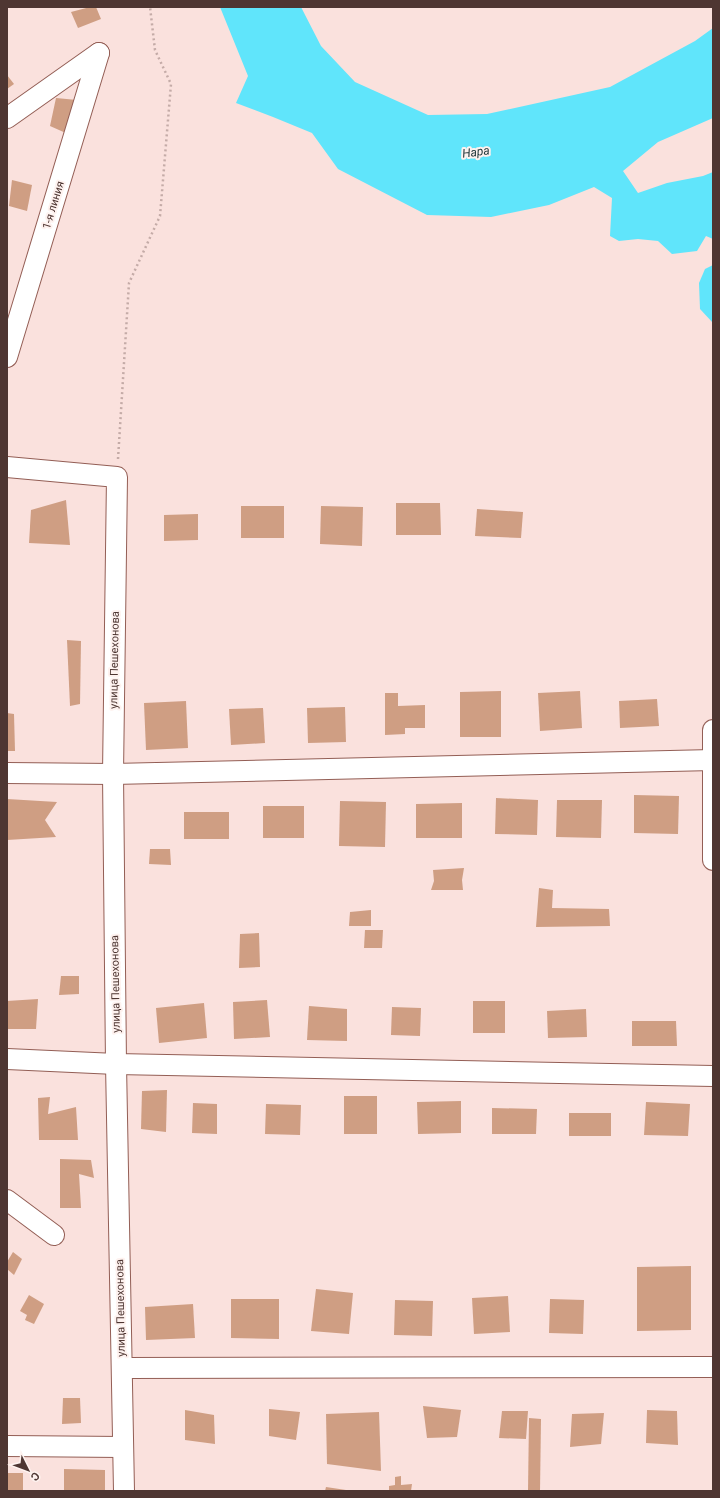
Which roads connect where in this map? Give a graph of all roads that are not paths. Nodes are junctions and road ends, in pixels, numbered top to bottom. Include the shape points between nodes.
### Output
1 (7, 118) edge
2 (7, 357) edge
3 (7, 467) edge
4 (713, 730) edge
5 (712, 760) edge
6 (7, 773) edge
7 (113, 774) junction
8 (713, 860) edge
9 (7, 1059) edge
10 (116, 1064) junction
11 (713, 1076) edge
12 (7, 1200) edge
13 (54, 1235) dead end
14 (713, 1367) edge
15 (122, 1368) junction
16 (7, 1446) edge
17 (122, 1447) junction
18 (124, 1491) edge

1 - 2 street, 1-я линия via 99,53
3 - 7 street, улица Пешехонова via 117,477
4 - 5 street
5 - 7 street
5 - 8 street
6 - 7 street
7 - 10 street, улица Пешехонова
9 - 10 street
10 - 11 street
10 - 15 street, улица Пешехонова
12 - 13 street
14 - 15 street
15 - 17 street, улица Пешехонова
16 - 17 street
17 - 18 street, улица Пешехонова

